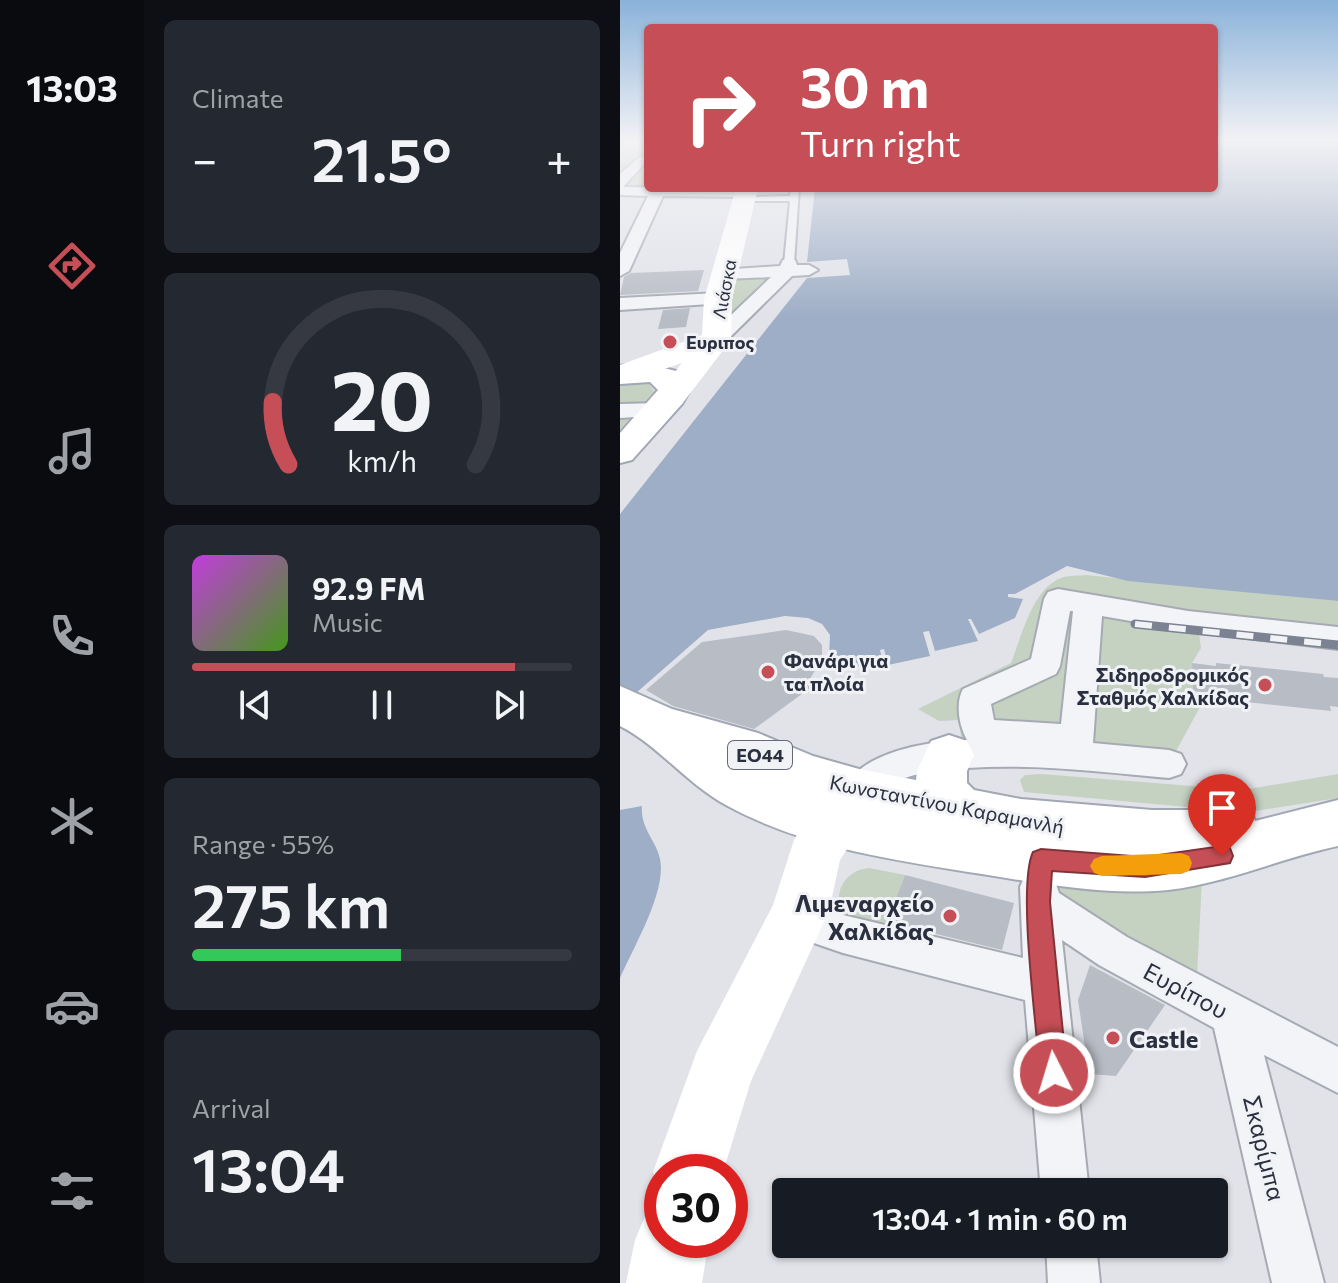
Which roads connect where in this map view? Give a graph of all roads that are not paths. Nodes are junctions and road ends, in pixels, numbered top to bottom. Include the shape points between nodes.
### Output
1 (653, 199) edge
2 (747, 199) edge
3 (794, 199) edge
4 (620, 219) edge
5 (643, 219) junction
6 (788, 268) junction
7 (809, 270) dead end
8 (620, 271) edge
9 (722, 286) junction
10 (620, 304) edge
11 (716, 340) junction
12 (620, 375) edge
13 (665, 404) junction
14 (620, 411) edge
15 (620, 453) edge
16 (1088, 606) junction
17 (1338, 638) edge
18 (643, 716) edge
19 (1076, 748) junction
20 (949, 755) junction
21 (1169, 764) dead end
22 (959, 810) junction
23 (849, 815) junction
24 (1318, 828) edge
25 (1040, 881) junction
26 (798, 915) junction
27 (1045, 984) junction
28 (1232, 1014) junction
29 (1338, 1071) edge
30 (694, 1154) edge
31 (1064, 1178) edge
32 (669, 1258) edge
33 (1072, 1258) edge
34 (664, 1283) edge
35 (1074, 1283) edge
36 (1298, 1283) edge

1 - 5 street
2 - 9 main road, Λιάσκα
3 - 6 lane
4 - 5 street
5 - 8 street
6 - 7 street
6 - 9 street
6 - 11 street
9 - 10 street
9 - 11 main road, Λιάσκα
11 - 12 main road
11 - 13 main road, Λιάσκα
12 - 13 main road via 661,376 673,386
13 - 14 street
13 - 15 main road, Λιάσκα
16 - 17 street
16 - 19 street
16 - 19 street via 1058,599 1045,666 974,698 979,732
18 - 23 main road, Κωνσταντίνου Καραμανλή / ΕΟ44 via 724,778 805,816
19 - 20 street
19 - 21 street
20 - 22 main road via 941,790
20 - 23 street via 886,768 866,781
22 - 23 main road, Κωνσταντίνου Καραμανλή / ΕΟ44
22 - 24 main road, Κωνσταντίνου Καραμανλή / ΕΟ44 via 1118,832
23 - 25 main road, Κωνσταντίνου Καραμανλή / ΕΟ44
23 - 26 main road via 841,863
24 - 25 main road, Κωνσταντίνου Καραμανλή / ΕΟ44 via 1170,865 1115,867
25 - 27 street
25 - 28 street, Ευρίπου via 1113,951
26 - 27 street via 843,934
26 - 30 main road via 720,1074
27 - 31 street
28 - 29 street, Ευρίπου
28 - 36 street, Σκαρίμπα
32 - 34 main road
33 - 35 street

